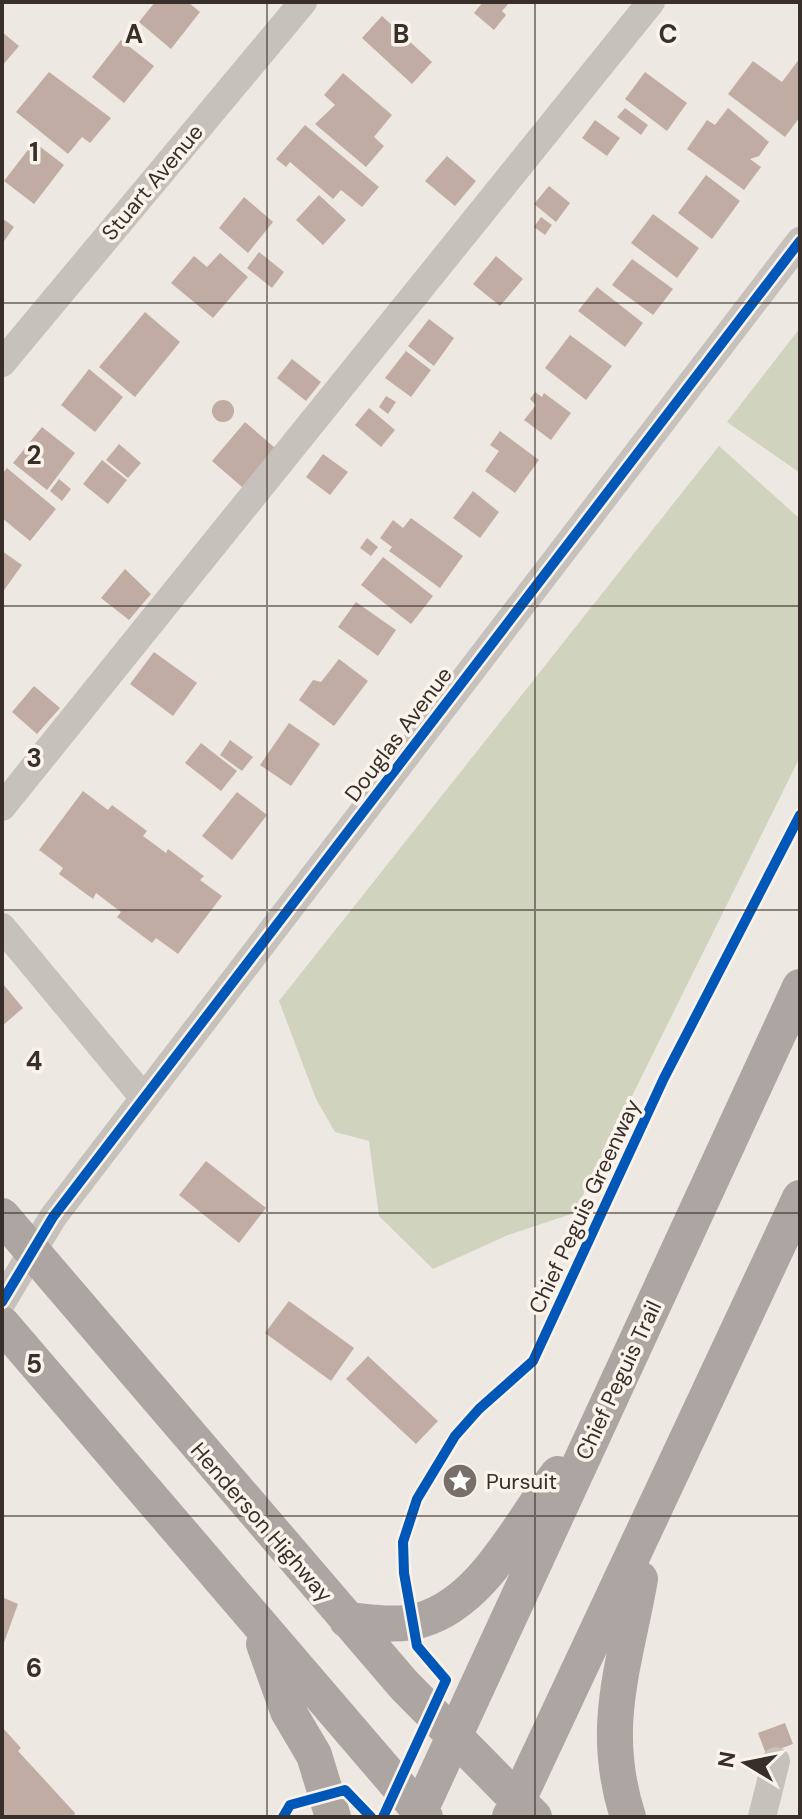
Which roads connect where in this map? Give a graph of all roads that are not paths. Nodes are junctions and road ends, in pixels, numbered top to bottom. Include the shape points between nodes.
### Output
1 (303, 2) edge
2 (651, 2) edge
3 (800, 241) edge
4 (2, 363) edge
5 (2, 807) edge
6 (2, 927) edge
7 (800, 987) edge
8 (144, 1098) junction
9 (800, 1198) edge
10 (2, 1216) edge
11 (31, 1254) junction
12 (2, 1302) edge
13 (2, 1324) edge
14 (596, 1425) junction
15 (651, 1519) junction
16 (256, 1620) junction
17 (347, 1620) junction
18 (454, 1736) junction
19 (776, 1761) dead end
20 (521, 1812) edge
21 (420, 1815) edge
22 (333, 1817) edge
23 (628, 1817) edge
24 (762, 1817) edge

1 - 4 street, Stuart Avenue
2 - 5 street
3 - 8 street, Douglas Avenue
6 - 8 street
7 - 14 main road, Chief Peguis Trail
8 - 11 street, Douglas Avenue
9 - 15 main road
10 - 11 main road, Henderson Highway
11 - 12 street, Douglas Avenue
11 - 17 main road, Henderson Highway
13 - 16 main road
14 - 17 main road via 482,1575 447,1609 413,1622
14 - 18 main road, Chief Peguis Trail
15 - 20 main road
15 - 23 main road via 616,1702 617,1772
16 - 21 main road
16 - 22 main road via 288,1711 318,1765
17 - 18 main road, Henderson Highway
18 - 20 main road, Henderson Highway
18 - 21 main road, Chief Peguis Trail
19 - 24 street

